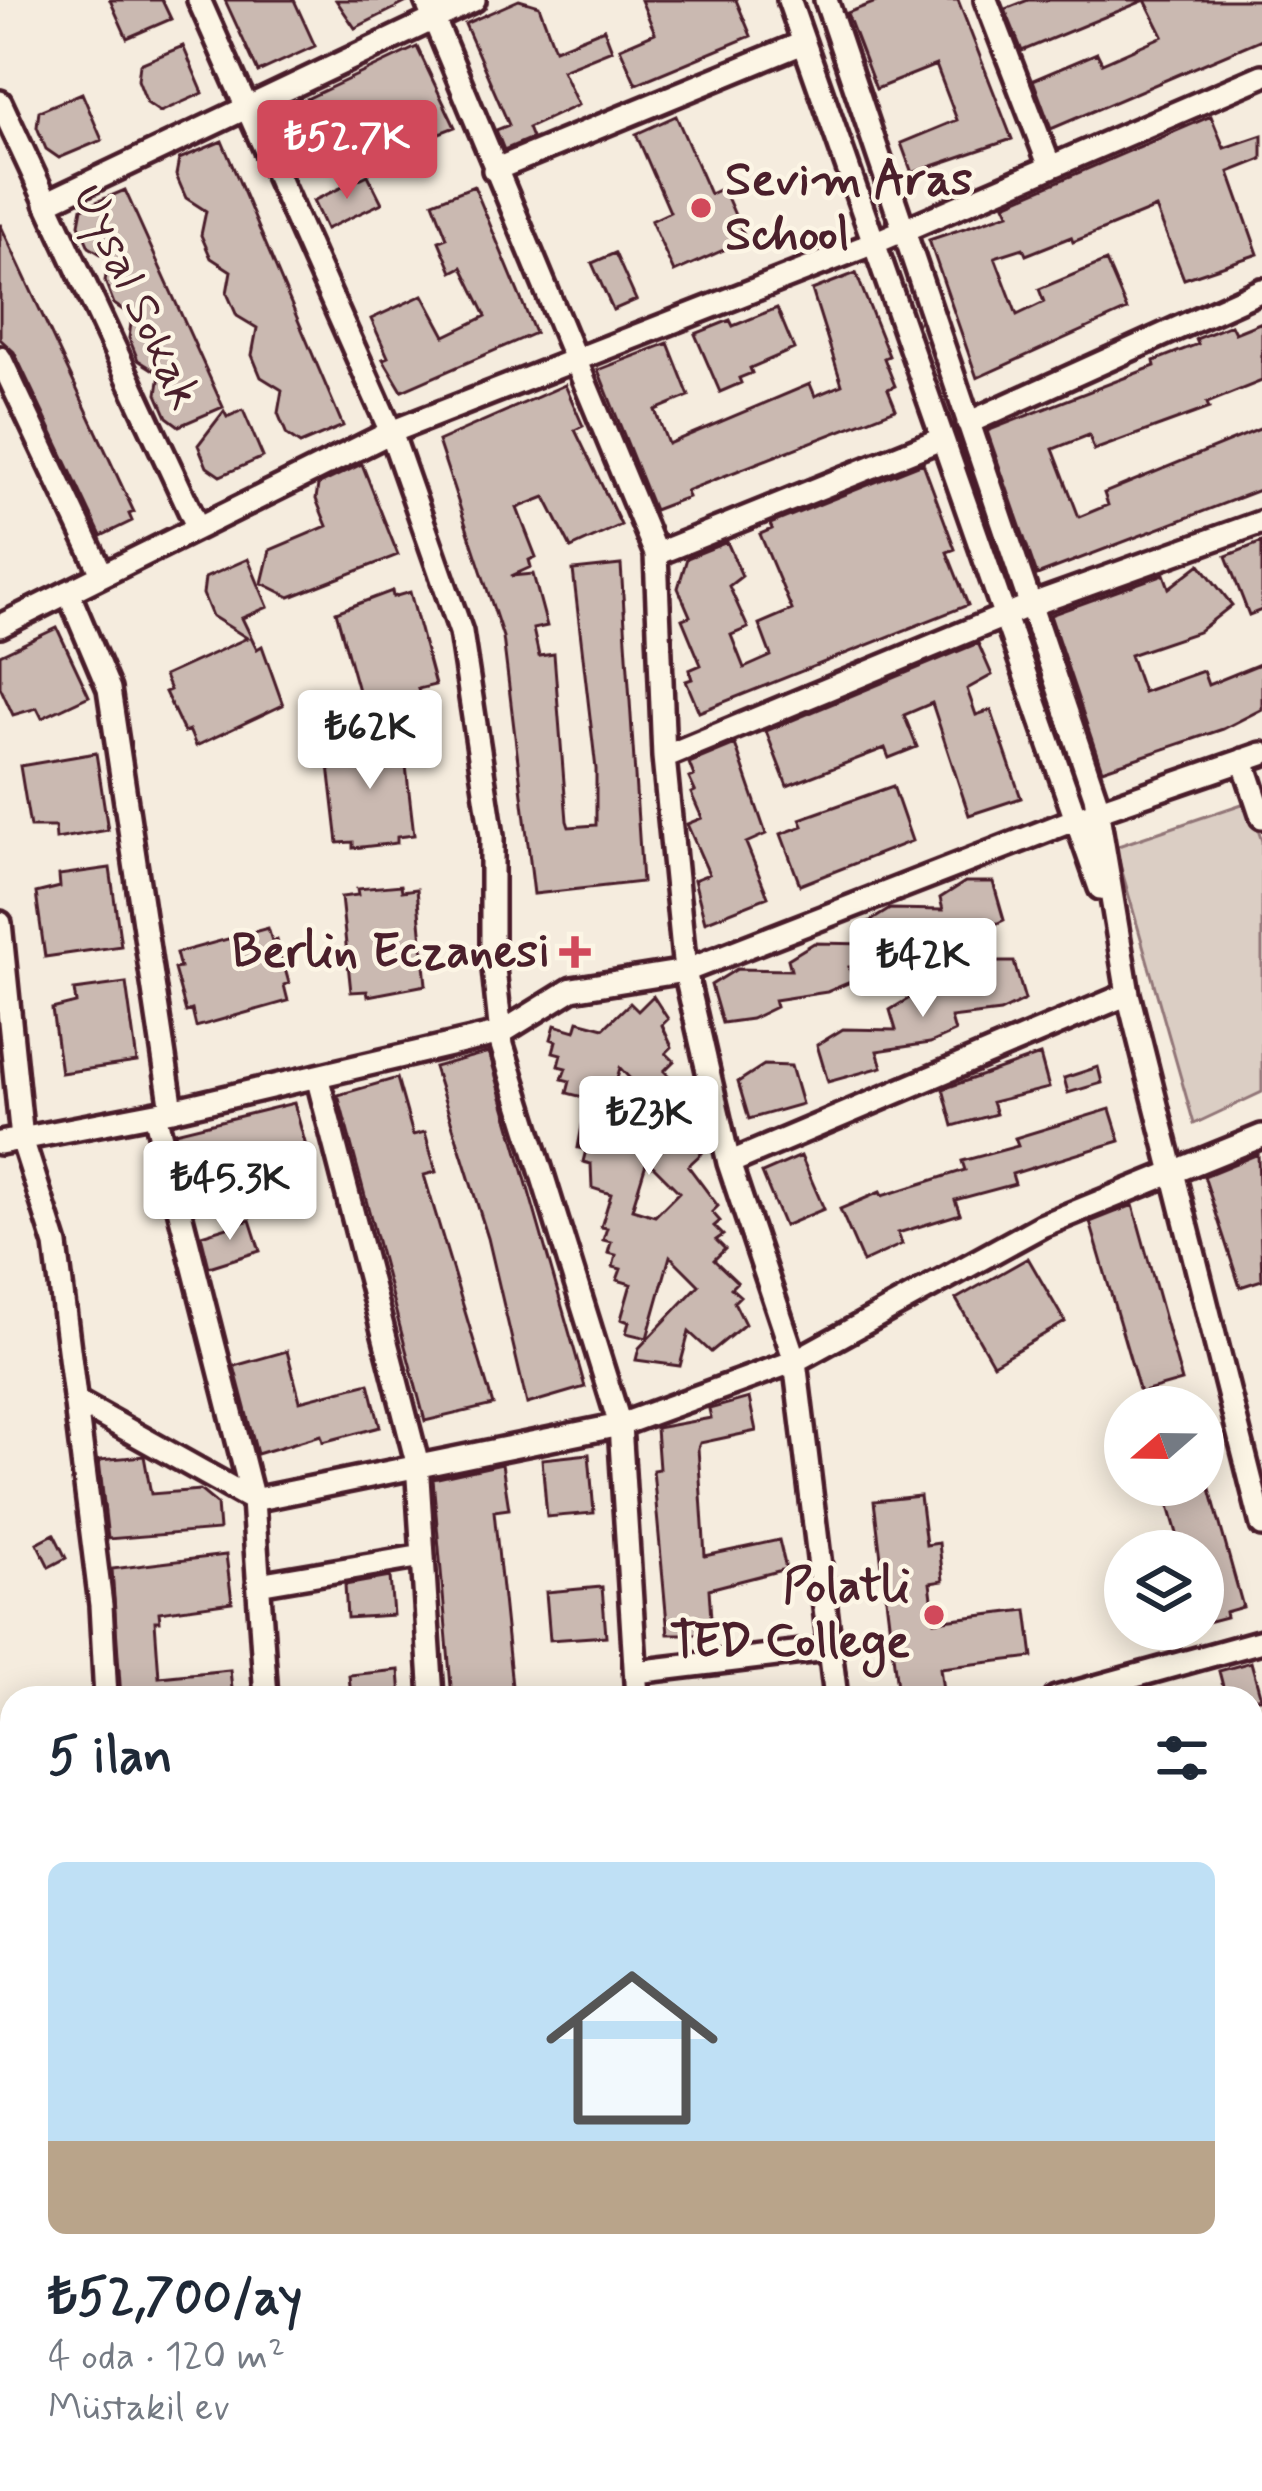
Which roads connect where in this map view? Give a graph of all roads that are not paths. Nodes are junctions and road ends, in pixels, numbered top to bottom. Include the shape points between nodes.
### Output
1 (199, 0) edge
2 (474, 0) edge
3 (789, 0) edge
4 (826, 0) edge
5 (992, 2) edge
6 (429, 9) edge
7 (803, 43) junction
8 (1262, 76) edge
9 (0, 102) edge
10 (245, 105) junction
11 (1049, 164) junction
12 (494, 170) junction
13 (46, 202) junction
14 (902, 231) junction
15 (874, 243) junction
16 (1262, 290) edge
17 (573, 357) junction
18 (0, 358) edge
19 (968, 423) junction
20 (391, 432) junction
21 (941, 439) junction
22 (1262, 522) edge
23 (197, 526) junction
24 (656, 554) junction
25 (102, 574) junction
26 (68, 592) junction
27 (1033, 604) junction
28 (1006, 619) junction
29 (0, 626) edge
30 (664, 757) junction
31 (1252, 757) edge
32 (1097, 811) junction
33 (1262, 817) edge
34 (1072, 820) junction
35 (1111, 915) junction
36 (0, 922) edge
37 (685, 971) junction
38 (1128, 994) junction
39 (500, 1033) junction
40 (317, 1076) junction
41 (163, 1112) junction
42 (1262, 1136) edge
43 (11, 1141) edge
44 (729, 1163) junction
45 (1174, 1168) junction
46 (795, 1361) junction
47 (76, 1401) junction
48 (620, 1424) junction
49 (417, 1462) junction
50 (253, 1499) junction
51 (1262, 1525) edge
52 (423, 1556) junction
53 (259, 1584) junction
54 (1262, 1641) edge
55 (827, 1649) junction
56 (636, 1672) junction
57 (105, 1686) edge
58 (265, 1686) edge
59 (431, 1686) edge
60 (637, 1686) edge
61 (834, 1686) edge
62 (1099, 1686) edge

1 - 10 street
2 - 6 street
3 - 7 street
4 - 14 street
5 - 11 street
6 - 10 street
6 - 12 street
7 - 12 street
7 - 15 street
8 - 11 street
9 - 13 street, Uysal Sokak
10 - 13 street
10 - 20 street
11 - 14 street
12 - 17 street
13 - 23 street, Uysal Sokak
14 - 15 street
14 - 19 street
15 - 17 street
15 - 21 street
16 - 19 street
17 - 20 street
17 - 24 street
18 - 25 street
19 - 27 street
20 - 23 street
20 - 39 street via 461,632 492,836
21 - 24 street
21 - 28 street
22 - 27 street
23 - 25 street
24 - 30 street
25 - 26 street
26 - 29 street
26 - 41 street via 109,688
27 - 28 street
27 - 32 street
28 - 30 street
28 - 34 street
30 - 37 street
31 - 32 street
31 - 33 street
32 - 34 street
32 - 35 street
34 - 35 street
34 - 37 street
35 - 38 street
36 - 43 street
37 - 39 street via 572,988
37 - 44 street
38 - 44 street
38 - 45 street
39 - 40 street
39 - 48 street
40 - 41 street
40 - 49 street
41 - 43 street
41 - 50 street
42 - 45 street
43 - 47 street via 56,1245
44 - 46 street
45 - 46 street via 1041,1226
45 - 51 street
46 - 48 street
46 - 55 street
47 - 50 street
47 - 57 street
48 - 49 street
48 - 56 street
49 - 50 street
49 - 52 street
50 - 53 street
52 - 53 street
52 - 59 street
53 - 58 street
54 - 62 street
55 - 56 street
55 - 61 street
56 - 60 street

